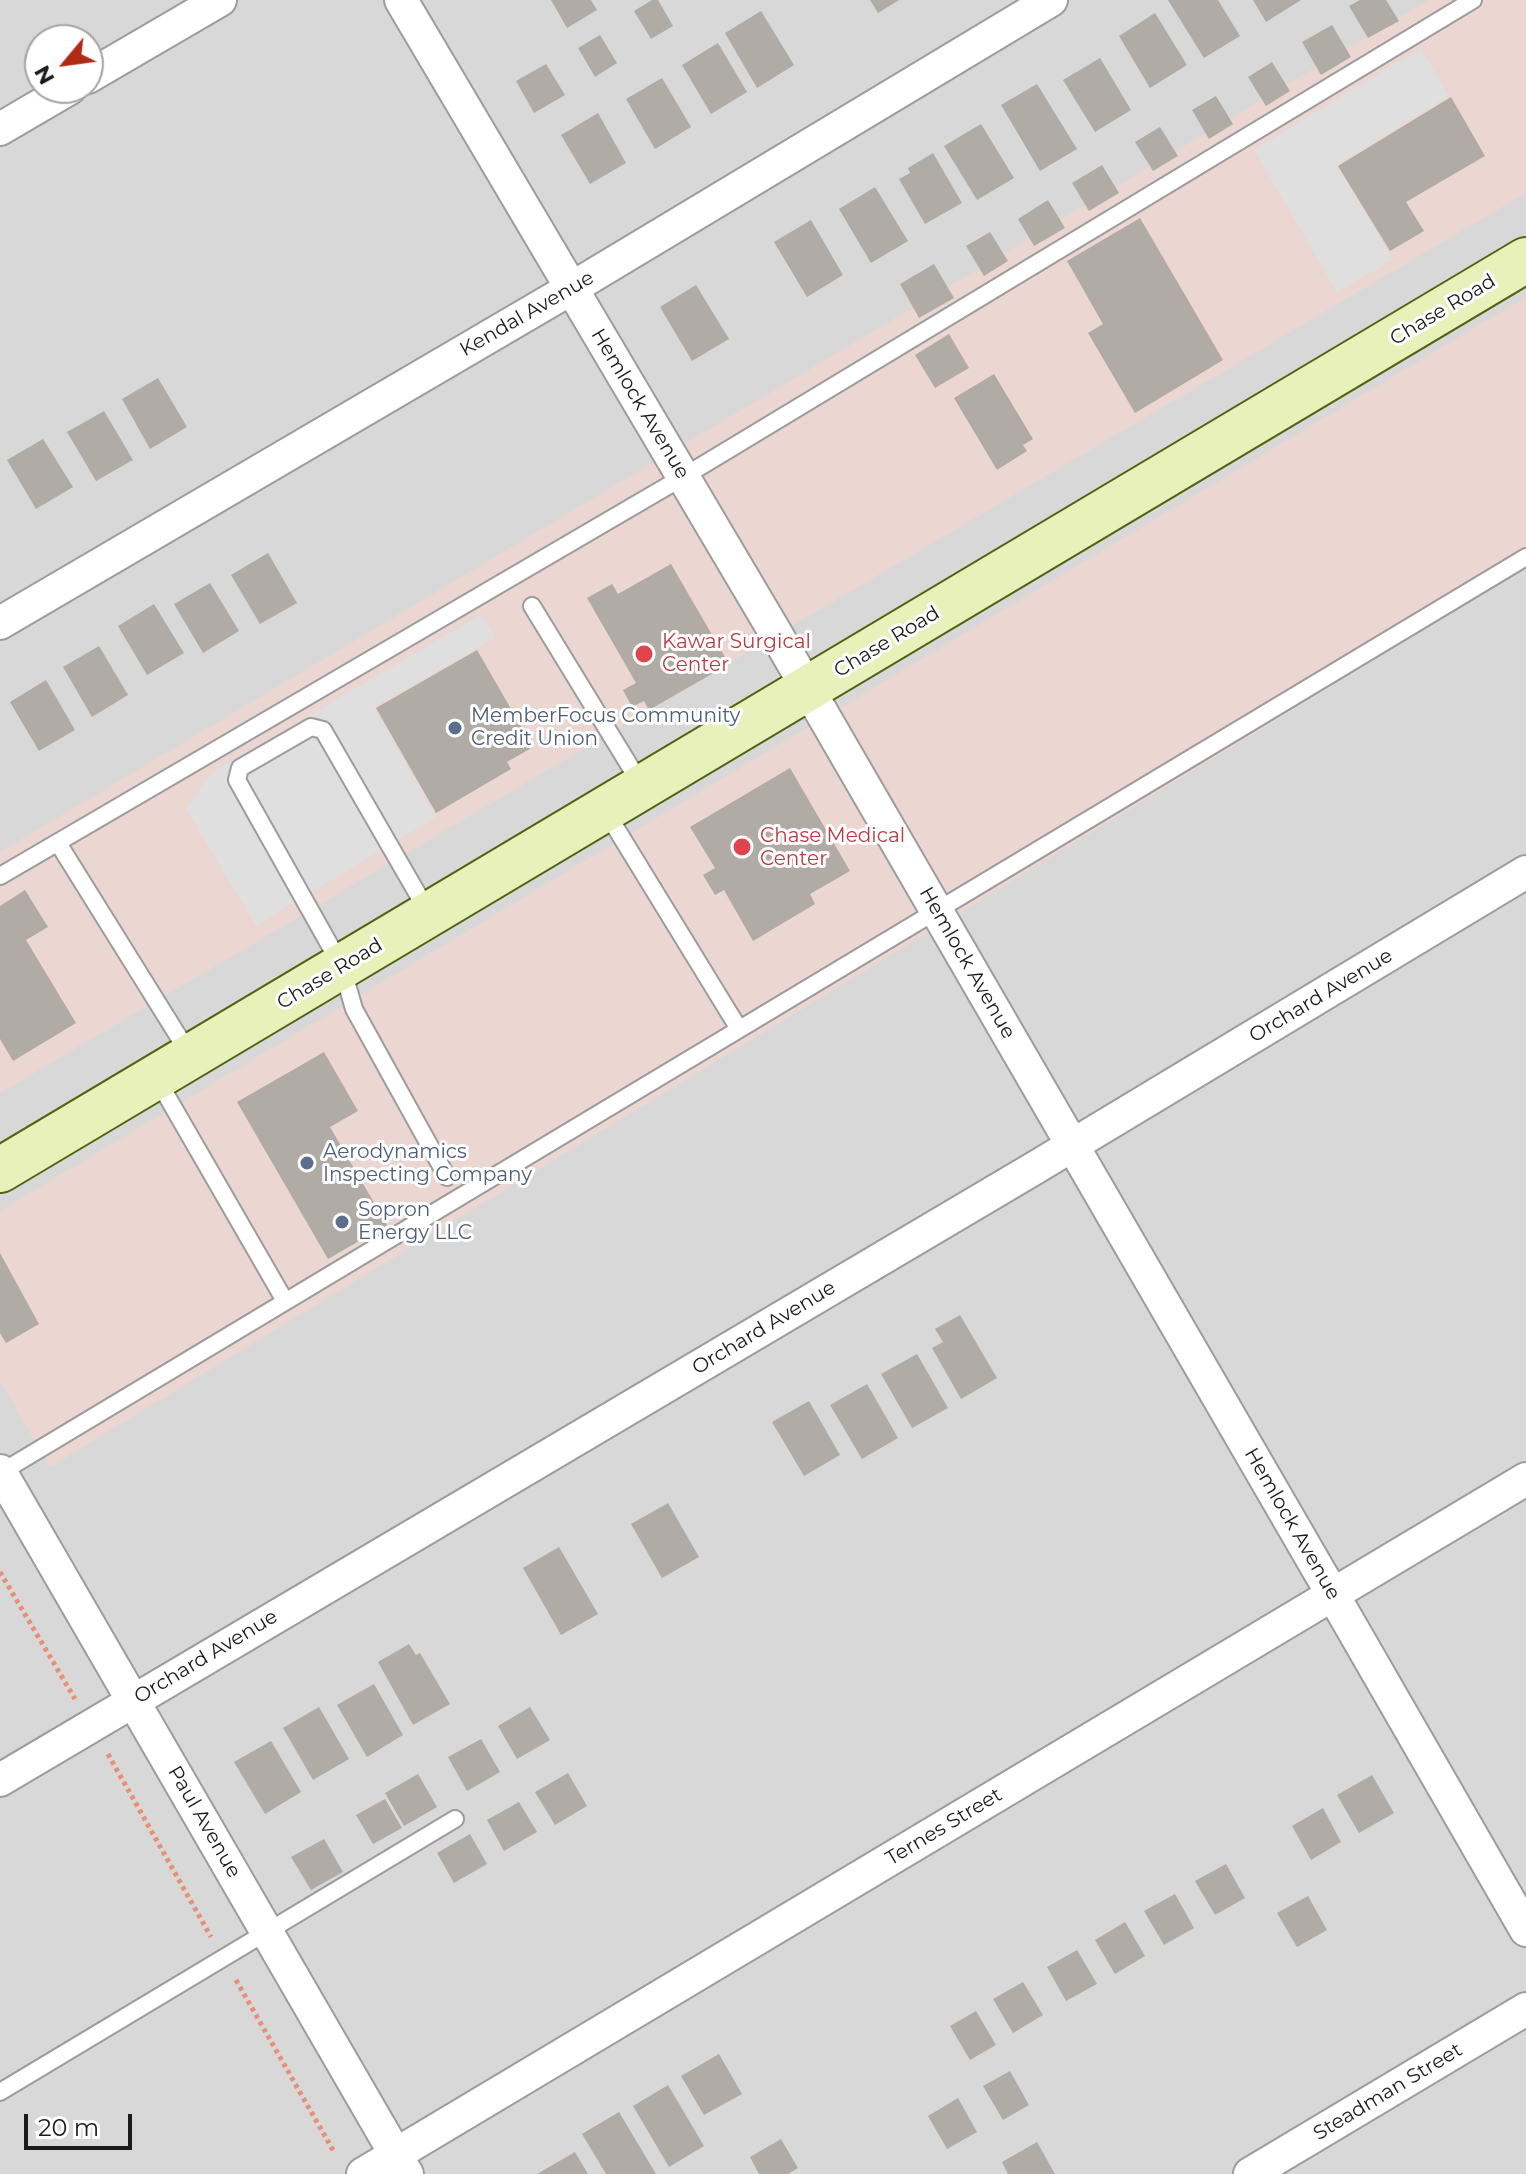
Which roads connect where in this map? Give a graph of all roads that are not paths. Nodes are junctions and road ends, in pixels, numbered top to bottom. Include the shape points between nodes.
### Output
1 (220, 0) edge
2 (401, 0) edge
3 (1051, 0) edge
4 (1473, 0) edge
5 (104, 68) edge
6 (43, 104) edge
7 (0, 129) edge
8 (1526, 260) edge
9 (572, 288) junction
10 (683, 477) junction
11 (1526, 557) edge
12 (532, 606) dead end
13 (0, 623) edge
14 (808, 689) junction
15 (642, 788) junction
16 (605, 810) junction
17 (58, 843) junction
18 (1526, 872) edge
19 (0, 876) edge
20 (937, 911) junction
21 (429, 915) junction
22 (342, 967) junction
23 (739, 1029) junction
24 (174, 1067) junction
25 (1073, 1145) junction
26 (0, 1170) edge
27 (447, 1177) dead end
28 (285, 1301) junction
29 (0, 1472) edge
30 (1526, 1479) edge
31 (1333, 1595) junction
32 (134, 1700) junction
33 (0, 1780) edge
34 (455, 1819) dead end
35 (1526, 1930) edge
36 (267, 1933) junction
37 (1526, 2009) edge
38 (0, 2092) edge
39 (401, 2164) edge
40 (363, 2174) edge
41 (1250, 2174) edge

1 - 5 street
2 - 9 street, Hemlock Avenue
3 - 9 street, Kendal Avenue
4 - 10 lane
6 - 7 street
8 - 14 street, Chase Road
9 - 10 street, Hemlock Avenue
9 - 13 street, Kendal Avenue
10 - 14 street, Hemlock Avenue
10 - 17 lane
11 - 20 lane
12 - 15 lane
14 - 15 street, Chase Road
14 - 20 street, Hemlock Avenue
15 - 16 street, Chase Road
16 - 21 street, Chase Road
16 - 23 lane
17 - 19 lane
17 - 24 lane
18 - 25 street, Orchard Avenue
20 - 23 lane
20 - 25 street, Hemlock Avenue
21 - 22 street, Chase Road
21 - 22 lane via 323,730 311,727 240,768 237,780
22 - 24 street, Chase Road
22 - 27 lane via 354,1009
23 - 28 lane
24 - 26 street, Chase Road
24 - 28 lane
25 - 31 street, Hemlock Avenue
25 - 32 street, Orchard Avenue
28 - 29 lane
29 - 32 street, Paul Avenue
30 - 31 street, Ternes Street
31 - 35 street, Hemlock Avenue
31 - 39 street, Ternes Street
32 - 33 street, Orchard Avenue
32 - 36 street, Paul Avenue
34 - 36 lane
36 - 38 lane
36 - 39 street, Paul Avenue
37 - 41 street, Steadman Street
39 - 40 street, Ternes Street

